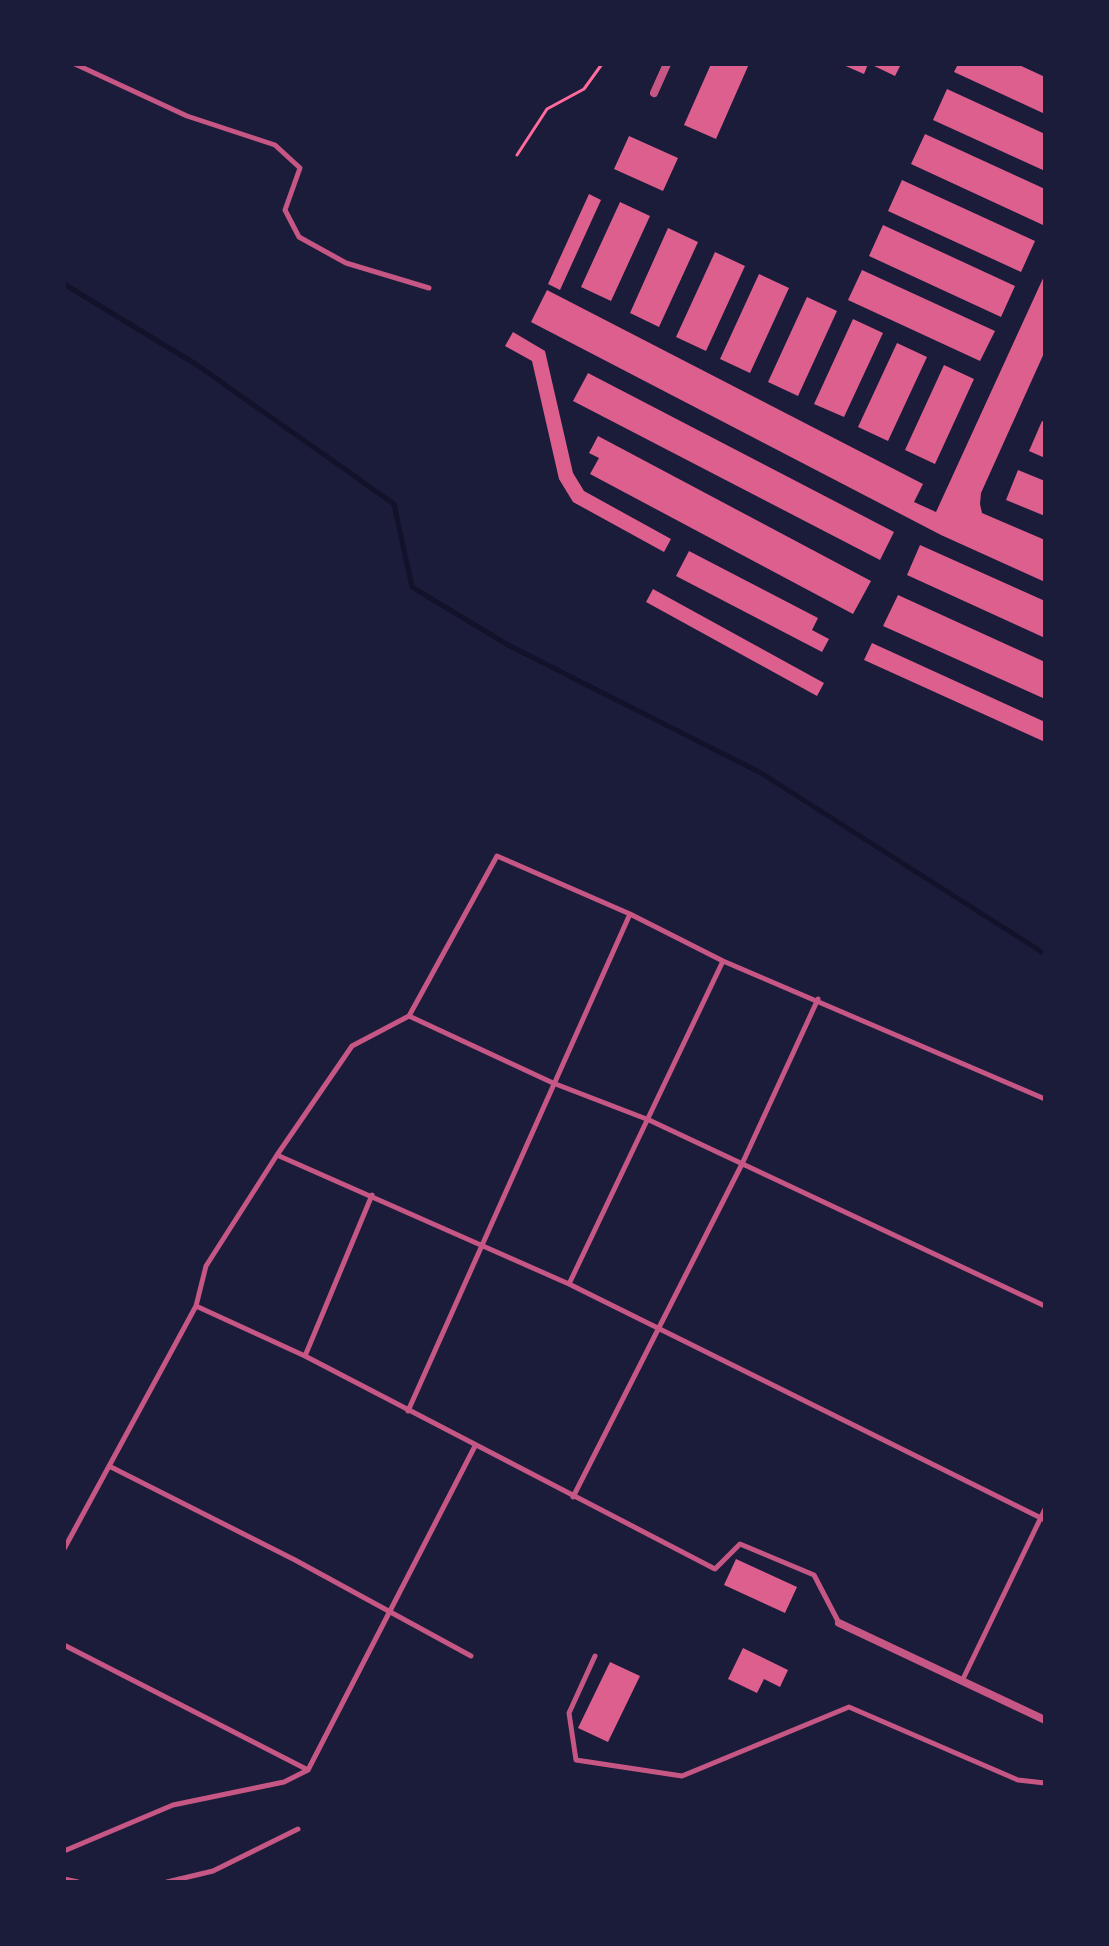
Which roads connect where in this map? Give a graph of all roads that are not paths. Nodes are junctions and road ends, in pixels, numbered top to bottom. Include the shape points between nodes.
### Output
1 (75, 64) edge
2 (667, 64) edge
3 (654, 93) dead end
4 (429, 288) dead end
5 (630, 914) junction
6 (723, 961) junction
7 (818, 999) junction
8 (409, 1016) junction
9 (553, 1083) junction
10 (1045, 1099) edge
11 (649, 1120) junction
12 (277, 1155) junction
13 (742, 1164) junction
14 (372, 1195) junction
15 (483, 1246) junction
16 (569, 1284) junction
17 (196, 1306) junction
18 (1045, 1306) edge
19 (660, 1330) junction
20 (305, 1356) junction
21 (408, 1411) junction
22 (475, 1446) junction
23 (109, 1466) junction
24 (573, 1497) junction
25 (1045, 1509) edge
26 (1043, 1519) edge
27 (64, 1549) edge
28 (390, 1610) junction
29 (839, 1623) joint
30 (64, 1645) edge
31 (471, 1656) dead end
32 (595, 1656) dead end
33 (962, 1681) junction
34 (1045, 1720) edge
35 (308, 1770) junction
36 (1045, 1783) edge
37 (298, 1829) dead end
38 (64, 1851) edge
39 (64, 1879) edge
40 (78, 1882) edge
41 (167, 1882) edge

1 - 4 lane via 187,116 275,145 300,168 285,210 299,237 346,263
2 - 3 street
5 - 6 lane
5 - 8 lane via 497,856
5 - 9 lane
6 - 7 lane
6 - 11 lane
7 - 10 lane
7 - 13 lane
8 - 9 lane
8 - 12 lane via 352,1046
9 - 11 lane
9 - 15 lane
11 - 13 lane
11 - 16 lane
12 - 14 lane
12 - 17 lane via 206,1266
13 - 18 lane
13 - 19 lane
14 - 15 lane
14 - 20 lane
15 - 16 lane
15 - 21 lane
16 - 19 lane
17 - 20 lane
17 - 23 lane
19 - 24 lane
19 - 26 lane
20 - 21 lane
21 - 22 lane
22 - 24 lane
22 - 28 lane
23 - 27 lane
23 - 28 lane
24 - 29 lane via 715,1569 740,1544 814,1575
25 - 26 lane
26 - 33 lane
28 - 31 lane
28 - 35 lane
29 - 33 street
30 - 35 lane
32 - 36 lane via 569,1713 576,1760 682,1776 849,1707 1018,1780
33 - 34 street
35 - 38 lane via 284,1782 173,1805
37 - 41 lane via 213,1871
39 - 40 lane

